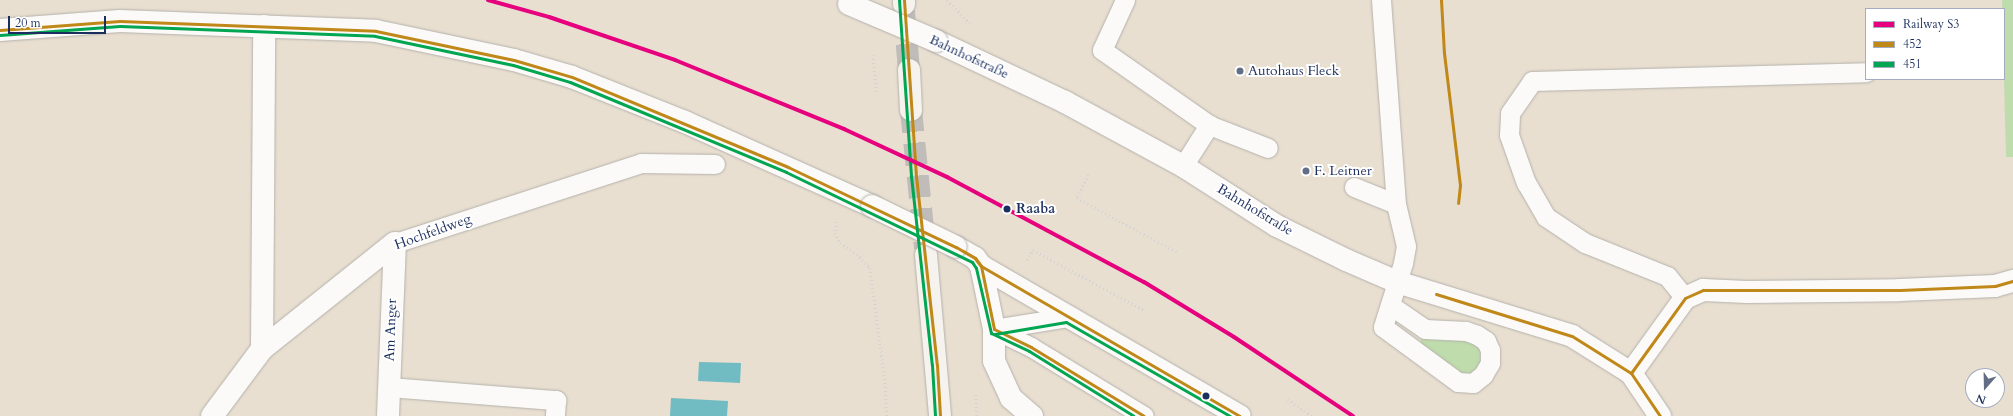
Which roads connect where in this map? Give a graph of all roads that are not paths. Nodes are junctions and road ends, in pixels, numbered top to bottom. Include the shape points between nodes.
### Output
1 (1125, 0) edge
2 (1381, 0) edge
3 (845, 2) edge
4 (264, 26) junction
5 (0, 30) edge
6 (909, 70) tunnel mouth
7 (1865, 72) edge
8 (911, 110) tunnel mouth
9 (1209, 125) junction
10 (1268, 148) dead end
11 (715, 164) dead end
12 (1183, 166) junction
13 (1354, 187) dead end
14 (1396, 204) junction
15 (395, 243) junction
16 (926, 256) tunnel mouth
17 (982, 266) junction
18 (2013, 281) edge
19 (1397, 282) junction
20 (1685, 298) junction
21 (1390, 305) junction
22 (1067, 316) junction
23 (994, 329) junction
24 (262, 349) junction
25 (1631, 372) junction
26 (389, 387) junction
27 (212, 416) edge
28 (388, 416) edge
29 (555, 416) edge
30 (940, 416) edge
31 (1032, 416) edge
32 (1144, 416) edge
33 (1240, 416) edge
34 (1660, 416) edge

1 - 9 lane via 1102,50
2 - 14 lane
3 - 12 street, Bahnhofstraße, bridge via 936,41 1065,102
4 - 5 street via 120,21
4 - 17 street, bridge via 376,31 514,60 572,77 678,120 872,206 956,247 975,258
4 - 24 street
6 - 8 main road
7 - 20 lane via 1532,81 1510,113 1509,135 1526,183 1546,217 1585,243 1667,276
9 - 10 lane
9 - 12 lane
11 - 15 lane, Hochfeldweg via 641,163
12 - 19 street, Bahnhofstraße via 1277,226
13 - 14 lane
14 - 19 lane via 1406,246
15 - 24 street, Hochfeldweg
15 - 26 street, Am Anger
16 - 30 main road
17 - 22 street
17 - 23 street
18 - 20 street via 1995,286 1900,290 1703,290
19 - 21 lane
19 - 25 street, Bahnhofstraße via 1572,336
20 - 25 street
21 - 21 lane via 1383,327 1458,382 1473,383 1483,375 1490,364 1490,350 1482,338 1466,331 1426,329
22 - 23 lane
22 - 33 street
23 - 31 street via 994,361 1011,398
23 - 32 lane via 1032,347
24 - 27 street, Hochfeldweg
25 - 34 street, Bahnhofstraße
26 - 28 street, Am Anger
26 - 29 lane via 556,400

